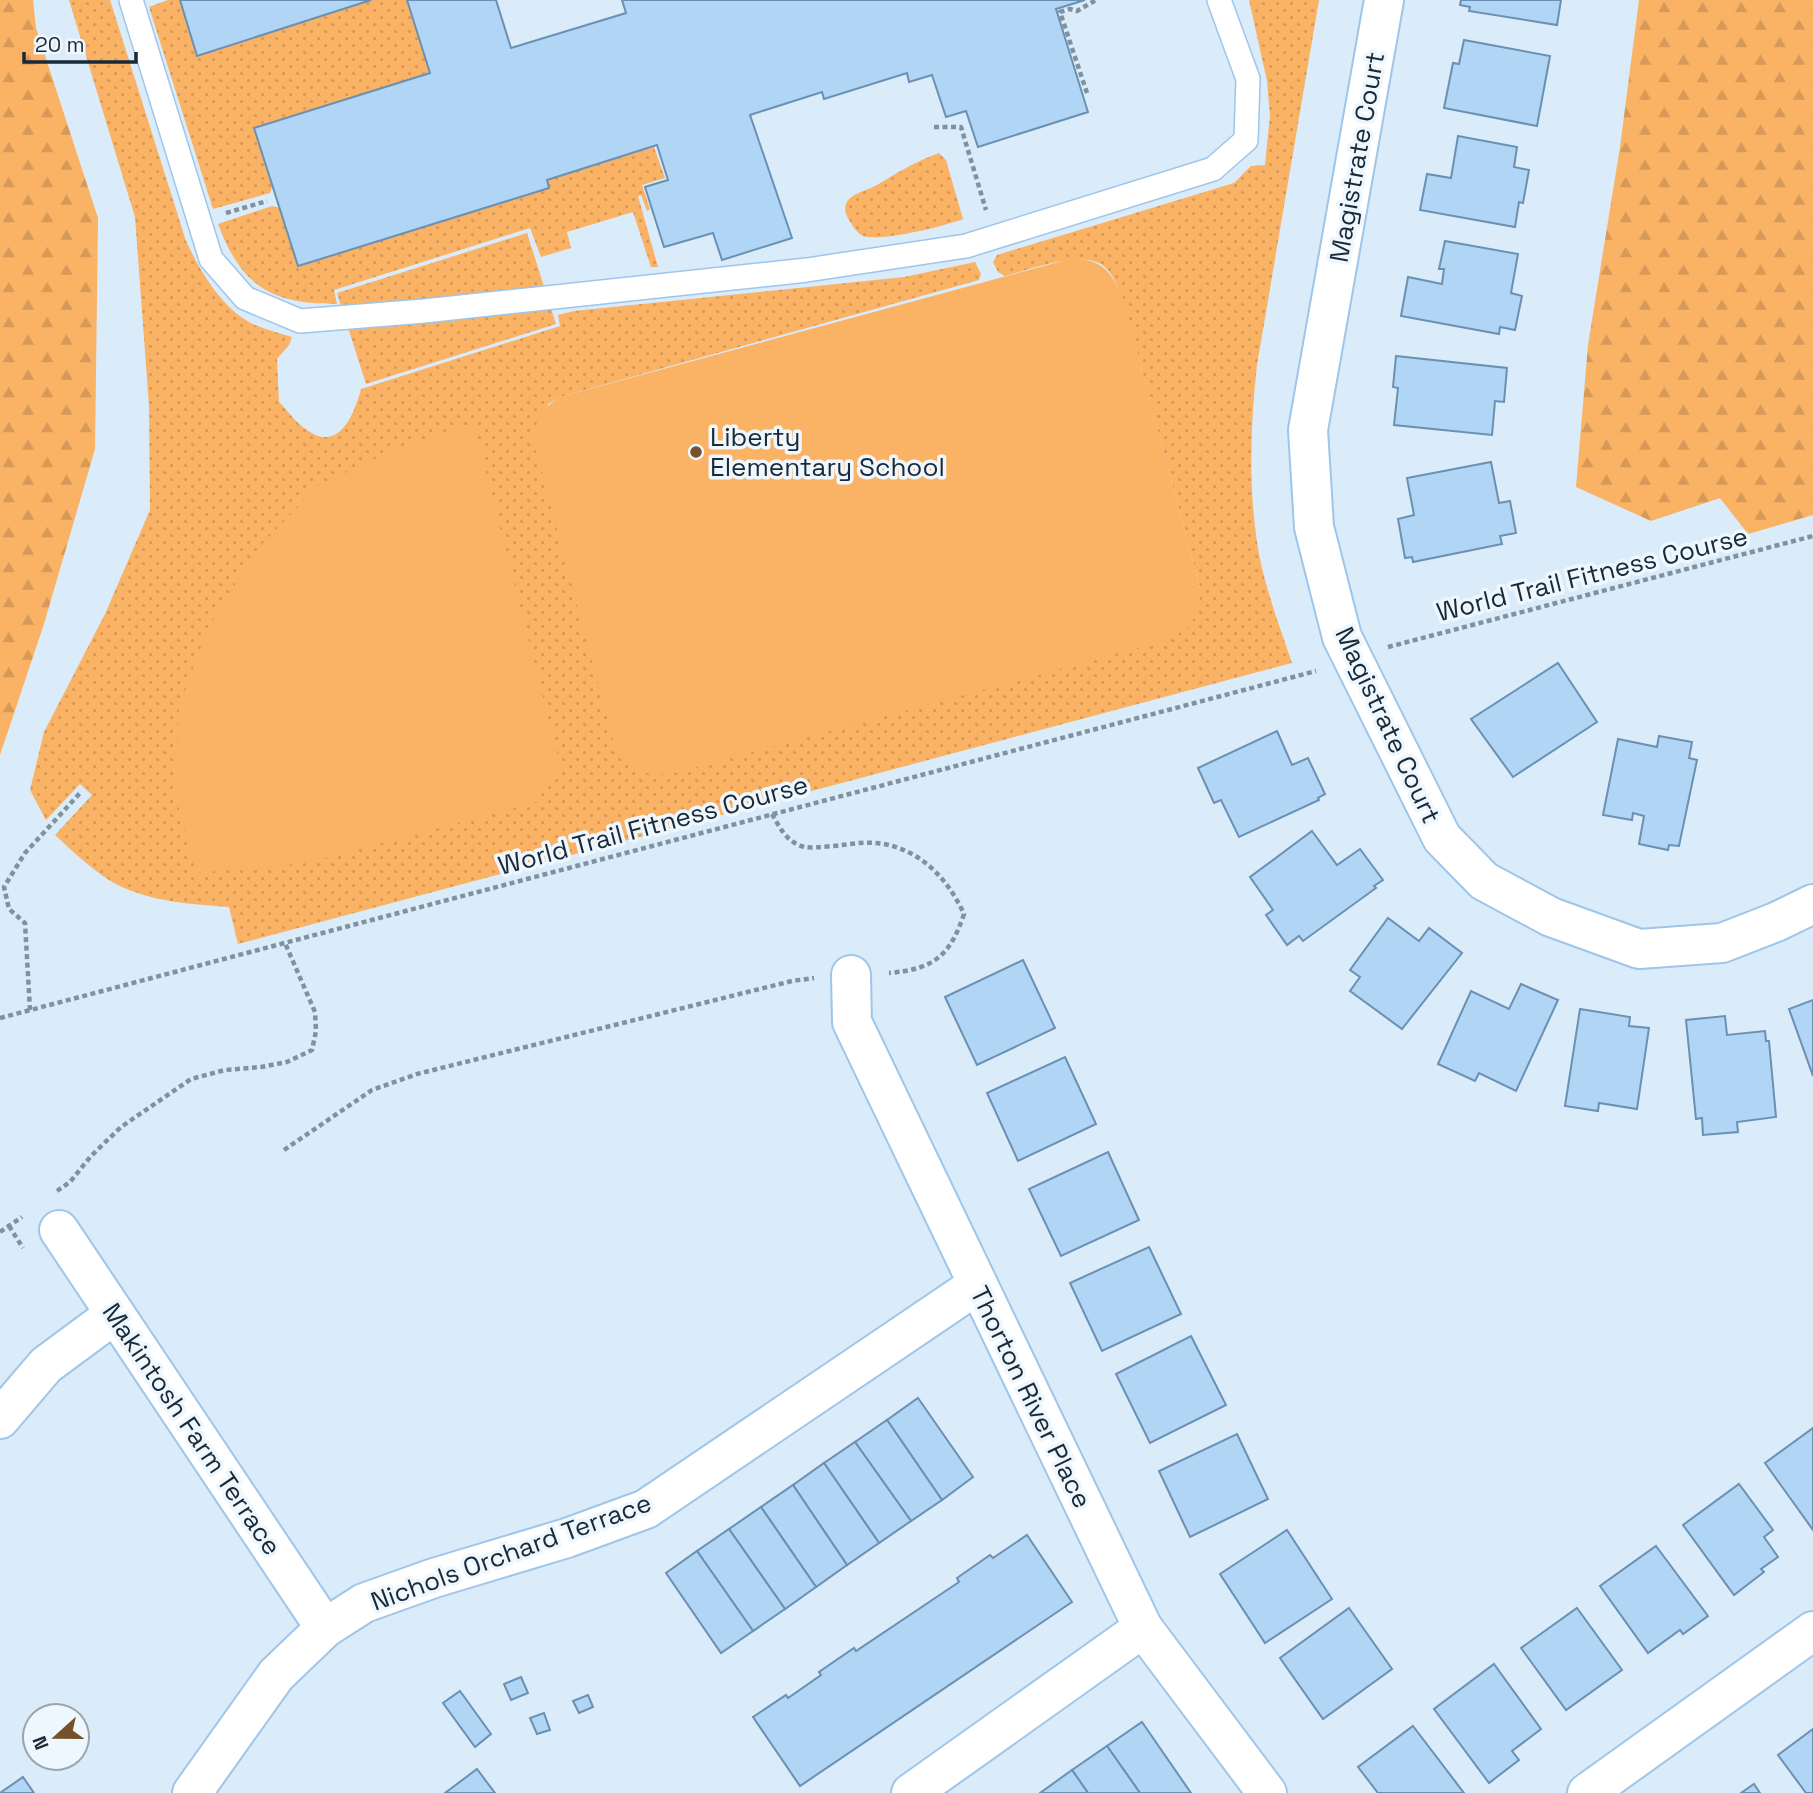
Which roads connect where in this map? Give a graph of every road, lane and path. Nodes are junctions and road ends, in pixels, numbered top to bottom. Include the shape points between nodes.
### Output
1 (131, 0) edge
2 (1096, 0) edge
3 (1219, 0) edge
4 (1384, 0) edge
5 (1087, 93) dead end
6 (934, 127) dead end
7 (267, 201) dead end
8 (199, 222) junction
9 (995, 237) junction
10 (1813, 536) edge
11 (1380, 649) dead end
12 (1316, 671) dead end
13 (82, 792) dead end
14 (772, 814) junction
15 (1813, 904) edge
16 (285, 943) junction
17 (851, 975) junction
18 (30, 1010) junction
19 (0, 1017) edge
20 (284, 1150) dead end
21 (46, 1213) junction
22 (0, 1232) edge
23 (977, 1286) junction
24 (115, 1314) junction
25 (0, 1419) edge
26 (325, 1628) junction
27 (1143, 1629) junction
28 (1813, 1631) edge
29 (192, 1793) edge
30 (911, 1793) edge
31 (1267, 1793) edge
32 (1587, 1793) edge

1 - 8 lane
2 - 5 path via 1077,11 1060,12
3 - 9 lane via 1248,79 1246,140 1213,169
4 - 15 street, Magistrate Court via 1308,430 1314,527 1342,637 1442,838 1484,881 1551,917 1640,949 1722,943
6 - 9 path via 961,127
7 - 8 path
8 - 9 lane via 211,260 245,298 300,321 807,270 966,246
10 - 11 path, World Trail Fitness Course
12 - 14 path, World Trail Fitness Course
13 - 18 path via 25,853 4,887 9,909 25,923
14 - 16 path, World Trail Fitness Course
14 - 17 path via 784,836 806,847 872,842 912,852 937,870 956,896 964,914 956,939 935,962 906,971
16 - 18 path, World Trail Fitness Course
16 - 21 path via 315,1012 312,1050 287,1062 191,1079 121,1127
17 - 20 path via 792,981 418,1074 372,1090
17 - 23 street, Thorton River Place via 852,1022
18 - 19 path, World Trail Fitness Course
21 - 22 path
21 - 24 street, Makintosh Farm Terrace
23 - 26 street, Nichols Orchard Terrace via 646,1509 364,1603
23 - 27 street, Thorton River Place
24 - 25 street via 46,1365
24 - 26 street, Makintosh Farm Terrace
26 - 29 street, Nichols Orchard Terrace via 276,1675
27 - 30 street
27 - 31 street, Thorton River Place
28 - 32 street

